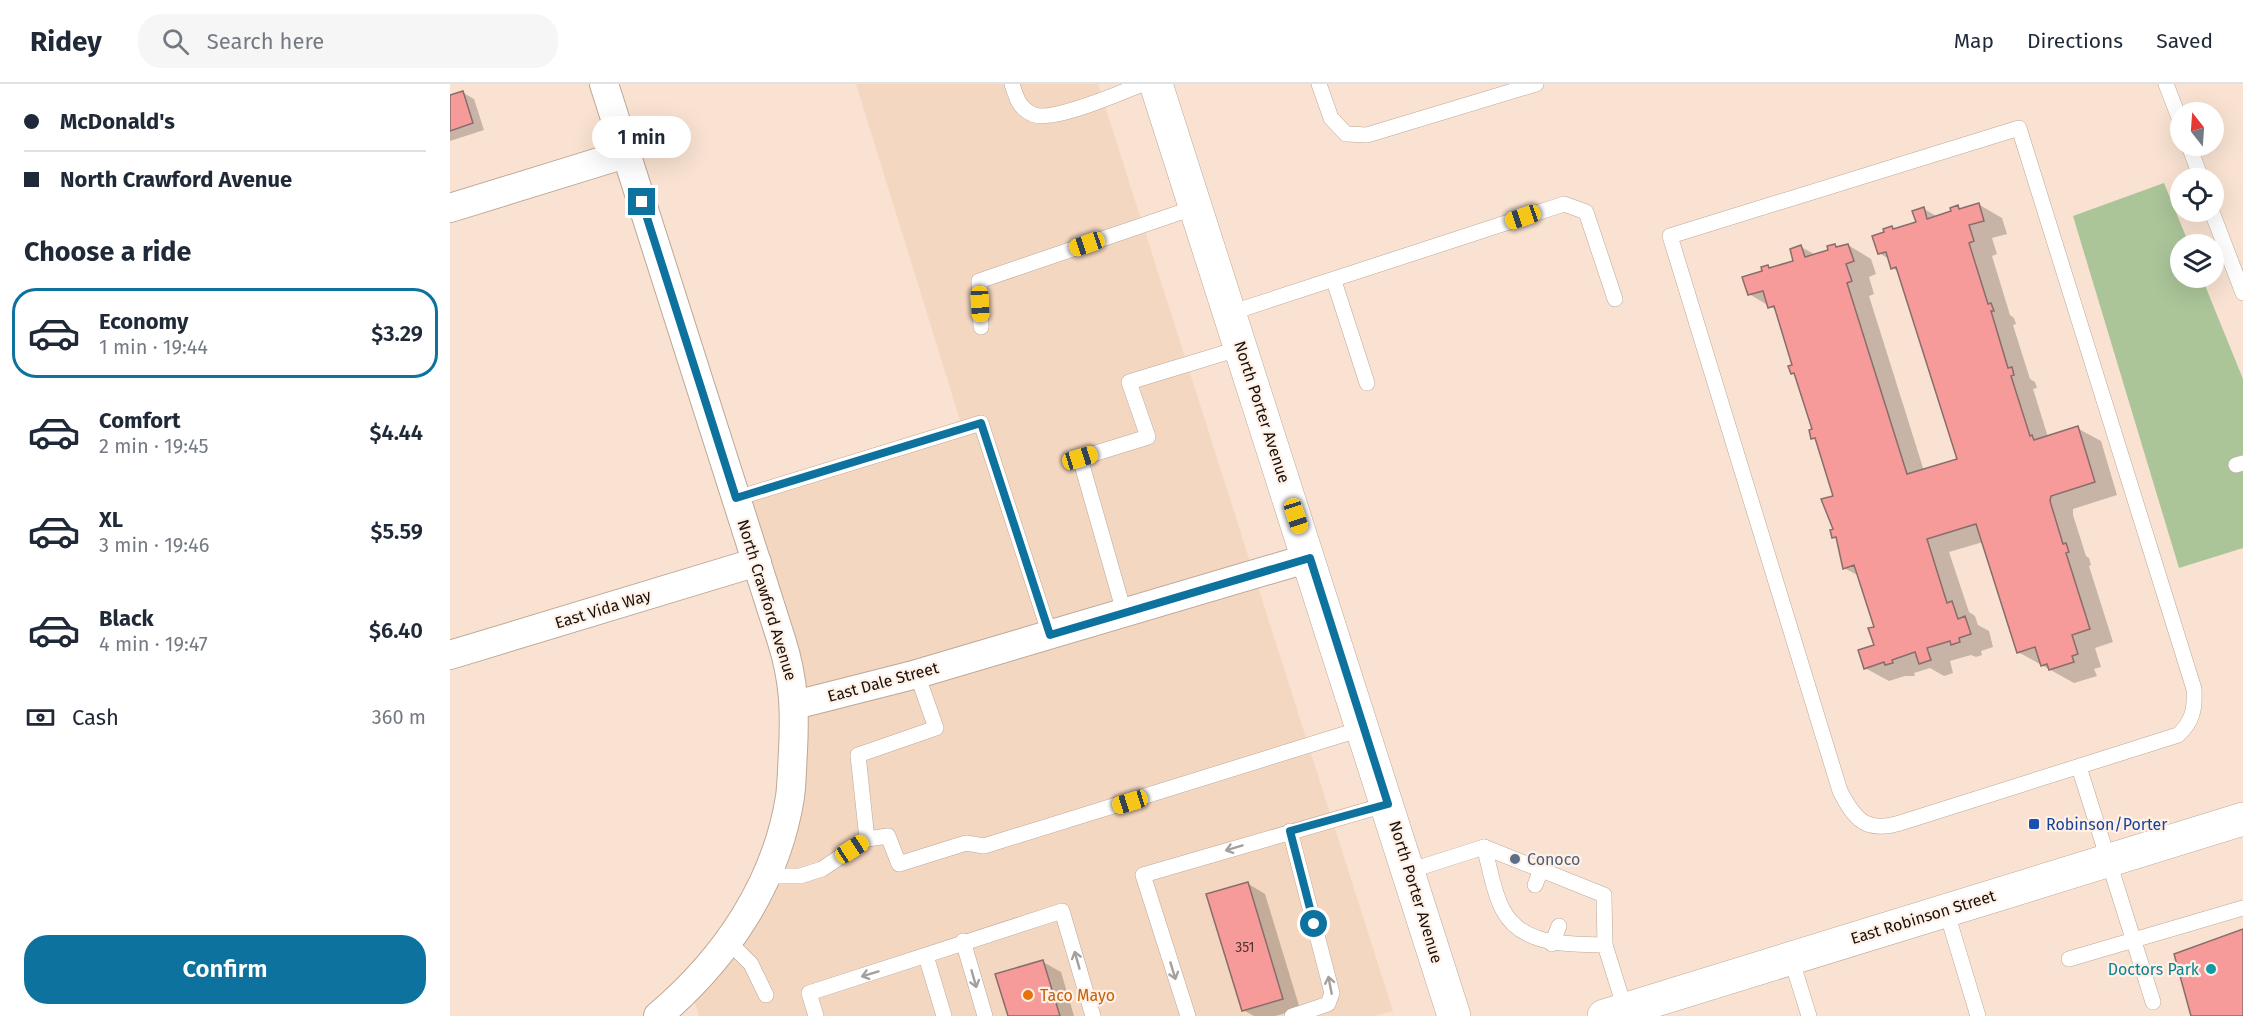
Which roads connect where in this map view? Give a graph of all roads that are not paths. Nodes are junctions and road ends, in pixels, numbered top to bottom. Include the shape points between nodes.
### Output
1 (604, 84) edge
2 (1012, 84) edge
3 (1143, 84) edge
4 (1156, 84) edge
5 (1319, 84) edge
6 (1536, 84) edge
7 (2166, 84) edge
8 (2173, 102) edge
9 (625, 154) junction
10 (1196, 207) junction
11 (450, 208) edge
12 (2216, 222) edge
13 (1334, 281) junction
14 (2243, 293) edge
15 (1615, 299) dead end
16 (1230, 313) junction
17 (981, 327) dead end
18 (1241, 348) junction
19 (1367, 383) dead end
20 (736, 498) junction
21 (1310, 558) junction
22 (757, 562) junction
23 (1124, 612) junction
24 (1050, 635) junction
25 (450, 655) edge
26 (917, 674) junction
27 (795, 705) junction
28 (1364, 728) junction
29 (2079, 767) junction
30 (1388, 804) junction
31 (2243, 819) edge
32 (1290, 831) junction
33 (867, 839) junction
34 (1484, 847) junction
35 (2108, 861) junction
36 (1409, 871) junction
37 (766, 876) junction
38 (2243, 908) edge
39 (1946, 910) junction
40 (1525, 914) dead end
41 (1559, 926) dead end
42 (1520, 929) junction
43 (963, 941) junction
44 (2133, 941) junction
45 (729, 942) junction
46 (1552, 944) junction
47 (1605, 945) junction
48 (926, 957) junction
49 (1791, 958) junction
50 (2069, 959) dead end
51 (766, 995) dead end
52 (2153, 1002) dead end
53 (1615, 1013) edge
54 (658, 1016) edge
55 (816, 1016) edge
56 (944, 1016) edge
57 (985, 1016) edge
58 (1093, 1016) edge
59 (1188, 1016) edge
60 (1292, 1016) edge
61 (1455, 1016) edge
62 (1809, 1016) edge
63 (1978, 1016) edge

1 - 9 street, North Crawford Avenue
2 - 3 lane via 1019,105 1033,115 1052,115
4 - 10 main road, North Porter Avenue
5 - 6 lane via 1331,118 1346,134 1367,135
7 - 8 lane
9 - 11 street
9 - 20 street, North Crawford Avenue
10 - 16 main road, North Porter Avenue
10 - 17 lane via 979,281
12 - 14 lane
13 - 15 lane via 1564,204 1586,212
13 - 16 lane
13 - 19 lane
16 - 18 main road, North Porter Avenue
18 - 21 main road, North Porter Avenue
18 - 23 lane via 1129,382 1148,436 1080,458
20 - 22 street, North Crawford Avenue
20 - 24 lane via 981,423
21 - 23 street, East Dale Street
21 - 28 main road, North Porter Avenue
22 - 25 street, East Vida Way
22 - 27 street, North Crawford Avenue via 792,673
23 - 24 street, East Dale Street
24 - 26 street, East Dale Street
26 - 27 street, East Dale Street
26 - 33 lane via 936,728 858,755
27 - 37 street via 790,796
28 - 30 main road, North Porter Avenue
28 - 33 lane via 984,846 966,843 899,864 888,836
29 - 29 lane via 2178,735 2191,723 2194,689 2019,128 1670,236 1840,791 1857,819 1885,828
29 - 35 lane
30 - 32 lane
30 - 36 main road, North Porter Avenue
31 - 35 main road, East Robinson Street
32 -> 59 lane via 1143,875
60 -> 32 lane via 1328,1004 1332,993
33 - 37 lane via 822,869 800,876
34 - 36 lane
34 - 42 lane via 1503,911
34 - 47 lane via 1538,877 1573,891 1604,895
35 - 39 main road, East Robinson Street
35 - 44 lane
36 - 61 main road, North Porter Avenue
37 - 45 street
38 - 44 lane
39 - 49 main road, East Robinson Street
39 - 63 lane
40 - 42 lane
41 - 46 lane
42 - 46 lane
43 - 48 lane
43 -> 57 lane
58 -> 43 lane via 1062,911
44 - 50 lane
44 - 52 lane
45 - 51 lane via 751,964
45 - 54 street via 711,966
46 - 47 lane
47 - 53 lane
48 -> 55 lane via 809,993
48 - 56 lane
49 - 53 main road, East Robinson Street
49 - 62 lane

